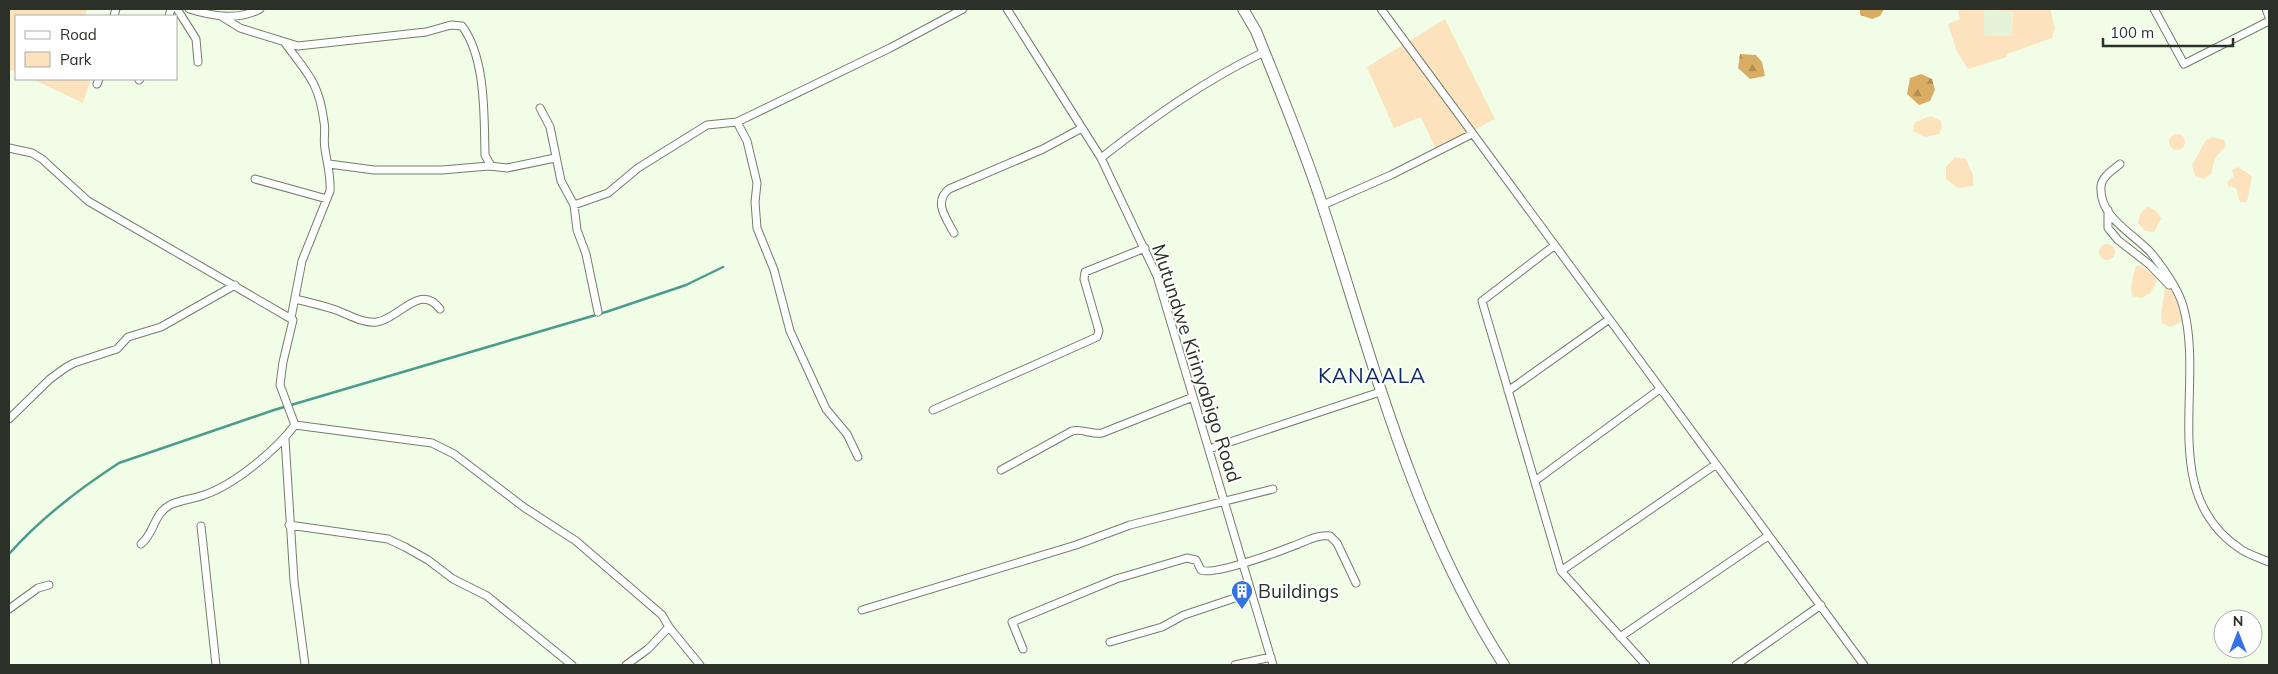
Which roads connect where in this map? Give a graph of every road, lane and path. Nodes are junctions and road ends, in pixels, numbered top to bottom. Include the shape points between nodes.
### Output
1 (177, 9) edge
2 (189, 9) edge
3 (260, 9) edge
4 (963, 9) edge
5 (1007, 9) edge
6 (1243, 9) edge
7 (1381, 9) edge
8 (2154, 9) edge
9 (2266, 9) edge
10 (222, 16) junction
11 (2269, 17) edge
12 (2269, 21) edge
13 (285, 43) junction
14 (1264, 52) junction
15 (198, 62) dead end
16 (540, 108) dead end
17 (737, 122) junction
18 (1082, 128) junction
19 (1472, 134) junction
20 (9, 148) edge
21 (555, 158) junction
22 (1101, 158) junction
23 (329, 164) junction
24 (2120, 164) dead end
25 (491, 166) junction
26 (255, 179) dead end
27 (326, 199) junction
28 (574, 205) junction
29 (1323, 205) junction
30 (2108, 210) junction
31 (954, 233) dead end
32 (1556, 245) junction
33 (1145, 248) junction
34 (235, 286) junction
35 (2180, 298) junction
36 (295, 299) junction
37 (440, 309) dead end
38 (598, 312) dead end
39 (291, 318) junction
40 (1608, 320) junction
41 (1660, 390) junction
42 (1508, 391) junction
43 (1380, 392) junction
44 (1193, 397) junction
45 (933, 410) dead end
46 (9, 419) edge
47 (295, 425) junction
48 (284, 439) junction
49 (1209, 450) junction
50 (858, 457) dead end
51 (1715, 465) junction
52 (1000, 470) dead end
53 (1535, 481) junction
54 (1273, 489) dead end
55 (1224, 502) junction
56 (289, 525) junction
57 (201, 526) dead end
58 (1768, 536) junction
59 (141, 544) dead end
60 (2269, 562) edge
61 (1243, 563) junction
62 (1561, 570) junction
63 (1356, 583) dead end
64 (48, 585) dead end
65 (1250, 593) junction
66 (1821, 605) junction
67 (9, 609) edge
68 (862, 610) dead end
69 (669, 627) junction
70 (1620, 637) junction
71 (1110, 642) dead end
72 (1023, 649) dead end
73 (1271, 657) junction
74 (216, 665) edge
75 (305, 665) edge
76 (572, 665) edge
77 (626, 665) edge
78 (700, 665) edge
79 (1234, 665) edge
80 (1273, 665) edge
81 (1504, 665) edge
82 (1646, 665) edge
83 (1736, 665) edge
84 (1864, 665) edge

1 - 15 street via 196,39
2 - 10 street
3 - 10 street via 249,14
4 - 17 street
5 - 18 street, Mutundwe Kirinyabigo Road
6 - 14 street
7 - 19 street
8 - 12 street via 2184,64
9 - 11 street
10 - 13 street via 240,28
13 - 23 street via 308,72 319,96 324,148
13 - 25 street via 298,46 328,44 462,26 472,42 481,73 484,155
14 - 22 street via 1194,91
14 - 29 street
16 - 21 street via 550,128
17 - 28 street via 707,125 638,168 608,193
17 - 50 street via 747,141 757,183 757,228 774,270 790,330 826,409 847,434
18 - 22 street, Mutundwe Kirinyabigo Road
18 - 31 street via 1043,149 949,189 943,194 940,206
19 - 29 street
19 - 32 street
20 - 34 street via 23,149 37,156 88,201
21 - 25 street via 508,168
21 - 28 street via 561,181
22 - 33 street, Mutundwe Kirinyabigo Road
23 - 25 street via 374,170
23 - 27 street via 330,191
24 - 30 street via 2100,186
26 - 27 street
27 - 36 street via 302,261
28 - 38 street via 577,230 586,254
29 - 43 street
30 - 35 street via 2151,253
30 - 35 street via 2108,228 2150,265
32 - 40 street
32 - 42 street via 1482,301
33 - 44 street, Mutundwe Kirinyabigo Road via 1157,276
33 - 45 street via 1085,272 1099,331 1097,337
34 - 39 street
34 - 46 street via 161,327 128,337 117,349 74,363 50,379
35 - 60 street via 2188,328 2191,474 2196,492 2210,520 2220,531 2241,550
36 - 37 street via 368,322 385,320 426,298
36 - 39 street
39 - 47 street via 294,320 280,385
40 - 41 street
40 - 42 street
41 - 51 street
41 - 53 street
42 - 53 street
43 - 49 street
43 - 81 street via 1402,458 1436,539 1483,632
44 - 49 street, Mutundwe Kirinyabigo Road
44 - 52 street via 1102,433 1072,431
47 - 48 street
47 - 69 street via 419,439 454,454 525,508 576,541 662,615
48 - 56 street
48 - 59 street via 232,481 204,495 170,505 159,514 152,533
49 - 55 street, Mutundwe Kirinyabigo Road
51 - 58 street
51 - 62 street
53 - 62 street
54 - 55 street
55 - 61 street, Mutundwe Kirinyabigo Road
55 - 68 street via 1130,525 1076,545
56 - 75 street
56 - 76 street via 381,537 405,547 453,579 487,596
57 - 74 street
58 - 66 street
58 - 70 street
61 - 63 street via 1313,538 1330,536 1337,543
61 - 65 street, Mutundwe Kirinyabigo Road
61 - 72 street via 1204,572 1196,560 1187,558 1083,591 1012,622
62 - 70 street
64 - 67 street via 38,588
65 - 71 street via 1184,615 1162,628
65 - 73 street, Mutundwe Kirinyabigo Road
66 - 83 street
66 - 84 street
69 - 77 street via 648,649
69 - 78 street
70 - 82 street
73 - 79 street
73 - 80 street, Mutundwe Kirinyabigo Road

